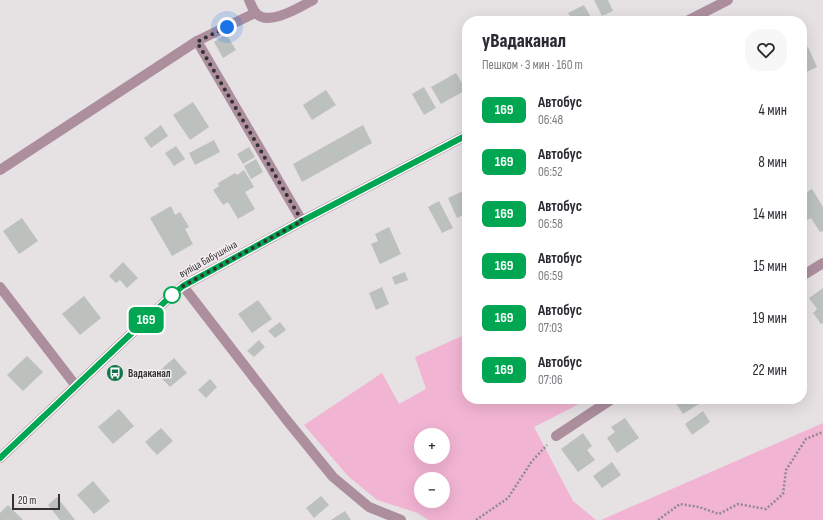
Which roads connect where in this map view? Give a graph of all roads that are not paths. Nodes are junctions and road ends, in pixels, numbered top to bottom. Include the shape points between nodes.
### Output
1 (249, 0) edge
2 (313, 0) edge
3 (728, 0) edge
4 (255, 13) junction
5 (697, 16) edge
6 (197, 42) junction
7 (462, 138) edge
8 (0, 170) edge
9 (302, 221) junction
10 (823, 263) edge
11 (807, 273) edge
12 (183, 286) junction
13 (0, 287) edge
14 (76, 386) junction
15 (604, 404) edge
16 (556, 436) road end
17 (0, 458) edge
18 (390, 518) edge
19 (401, 520) edge

1 - 4 street
2 - 4 street via 277,18 264,18
3 - 5 street
4 - 6 street
6 - 8 street
6 - 9 street
7 - 9 street, вуліца Бабушкіна
9 - 12 street, вуліца Бабушкіна
10 - 11 street
12 - 14 street, вуліца Бабушкіна
12 - 18 street via 333,477 369,507
13 - 14 street
14 - 17 street, вуліца Бабушкіна
15 - 16 street
18 - 19 street

